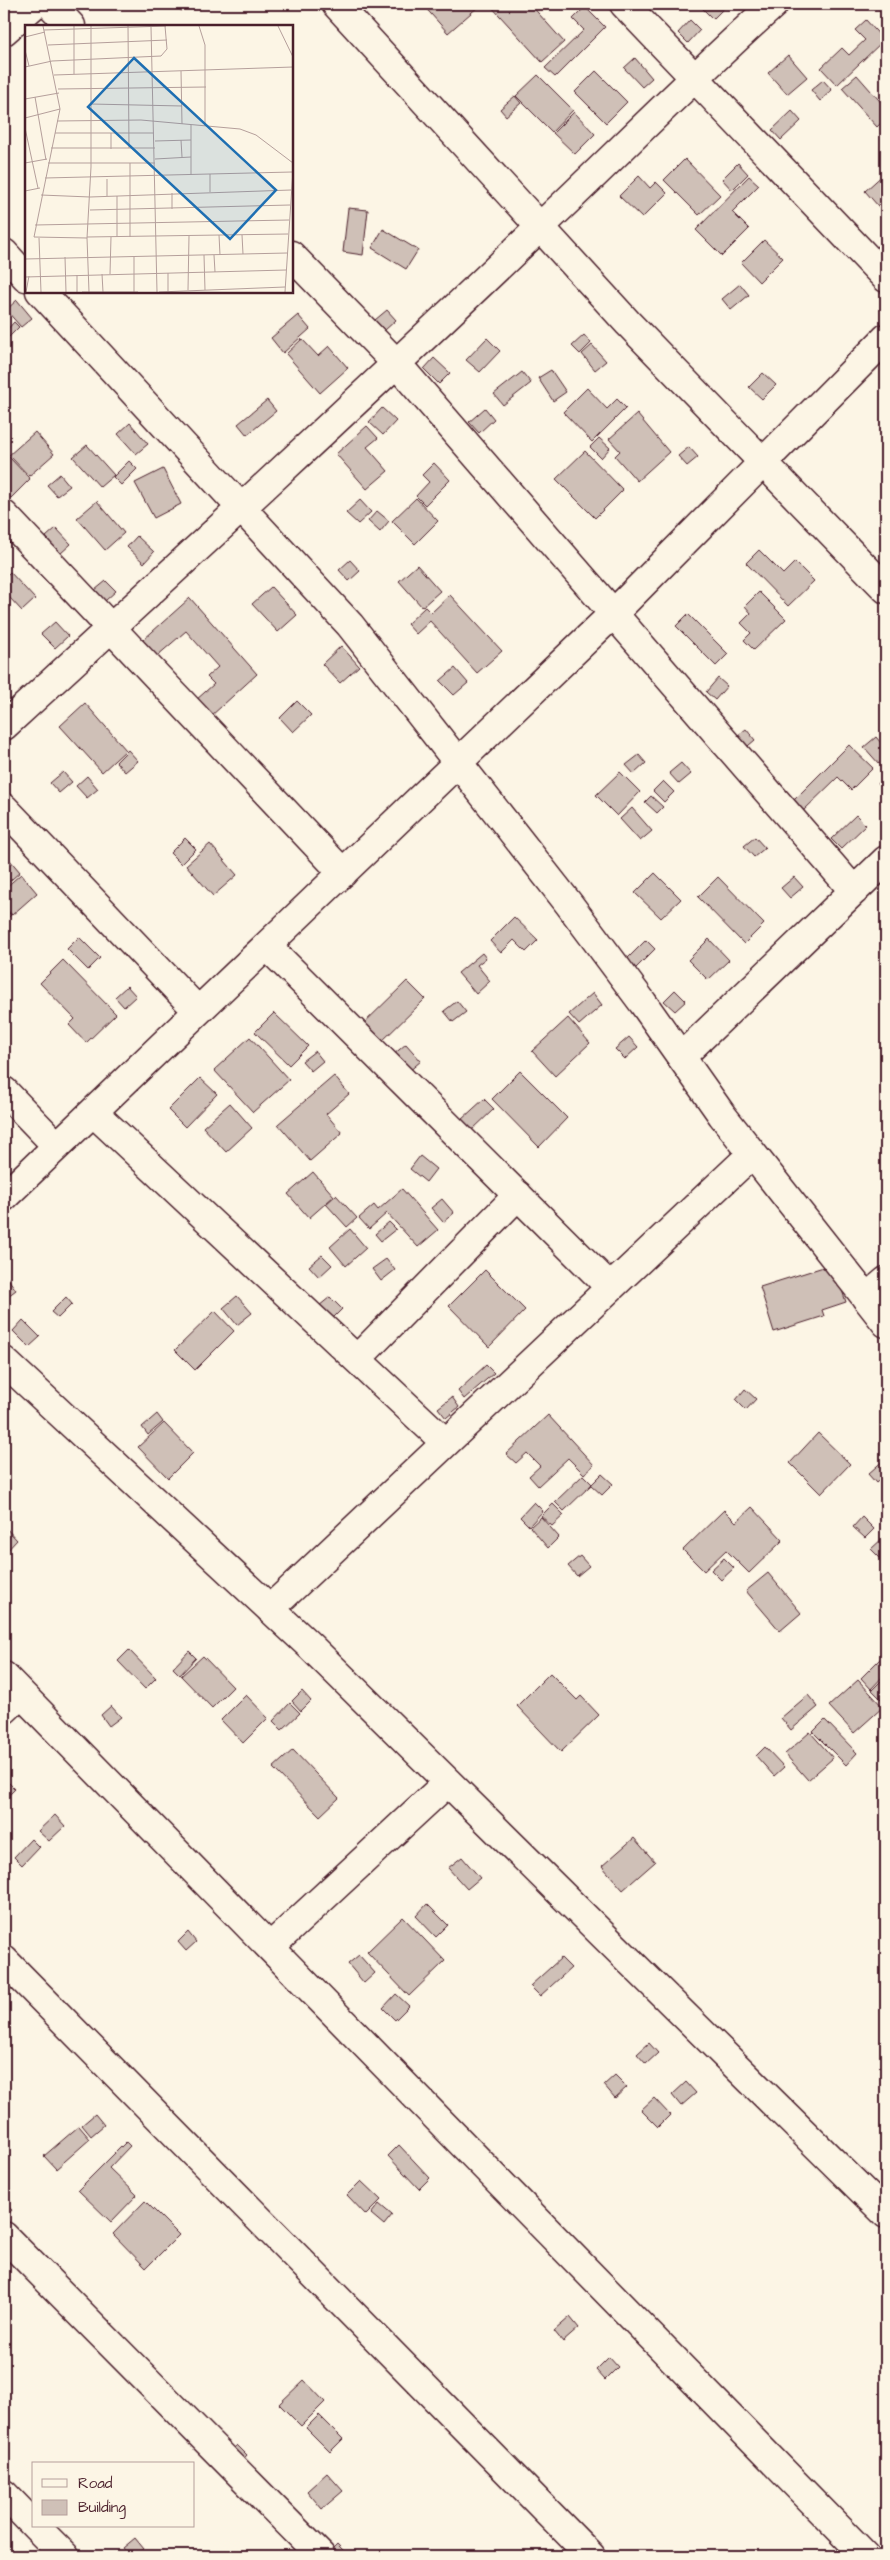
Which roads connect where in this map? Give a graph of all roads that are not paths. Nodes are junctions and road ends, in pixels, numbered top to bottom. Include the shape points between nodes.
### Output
1 (35, 4) edge
2 (50, 4) edge
3 (336, 4) edge
4 (624, 4) edge
5 (774, 4) edge
6 (70, 25) edge
7 (4, 31) edge
8 (694, 76) junction
9 (541, 227) junction
10 (4, 253) edge
11 (292, 255) edge
12 (25, 276) edge
13 (886, 278) edge
14 (41, 292) edge
15 (886, 338) edge
16 (396, 363) junction
17 (762, 463) junction
18 (242, 508) junction
19 (4, 515) edge
20 (886, 589) edge
21 (613, 614) junction
22 (111, 628) junction
23 (4, 726) edge
24 (458, 763) junction
25 (4, 808) edge
26 (886, 860) edge
27 (343, 873) junction
28 (854, 891) junction
29 (267, 946) junction
30 (198, 1011) junction
31 (681, 1057) junction
32 (4, 1091) edge
33 (93, 1112) junction
34 (56, 1146) junction
35 (752, 1154) junction
36 (518, 1195) junction
37 (4, 1197) edge
38 (610, 1287) junction
39 (876, 1290) edge
40 (886, 1323) edge
41 (357, 1359) junction
42 (4, 1361) edge
43 (446, 1442) junction
44 (270, 1609) junction
45 (10, 1693) edge
46 (448, 1782) junction
47 (270, 1947) junction
48 (4, 1960) edge
49 (886, 2214) edge
50 (4, 2236) edge
51 (4, 2494) edge
52 (32, 2522) edge
53 (38, 2528) edge
54 (65, 2556) edge
55 (321, 2556) edge
56 (591, 2556) edge
57 (866, 2556) edge

1 - 7 street
2 - 6 street
3 - 9 street
4 - 8 street
5 - 8 street
8 - 9 street
8 - 13 street
9 - 16 street
9 - 17 street
10 - 12 street
11 - 16 street
14 - 18 street
15 - 17 street
16 - 18 street
16 - 21 street
17 - 20 street
17 - 21 street
18 - 22 street
18 - 24 street via 350,625
19 - 22 street
21 - 24 street
21 - 28 street
22 - 23 street
22 - 27 street
24 - 27 street
24 - 31 street via 609,955
25 - 30 street
26 - 28 street
27 - 29 street
28 - 31 street
29 - 30 street
29 - 36 street
30 - 33 street
31 - 35 street
32 - 34 street
33 - 34 street
33 - 41 street
34 - 37 street
35 - 38 street
35 - 39 street
36 - 38 street
36 - 41 street
38 - 43 street
39 - 40 street
41 - 43 street
42 - 44 street
43 - 44 street
44 - 46 street
45 - 47 street
46 - 47 street
46 - 49 street
47 - 57 street
48 - 56 street
50 - 55 street
51 - 52 street
53 - 54 street

